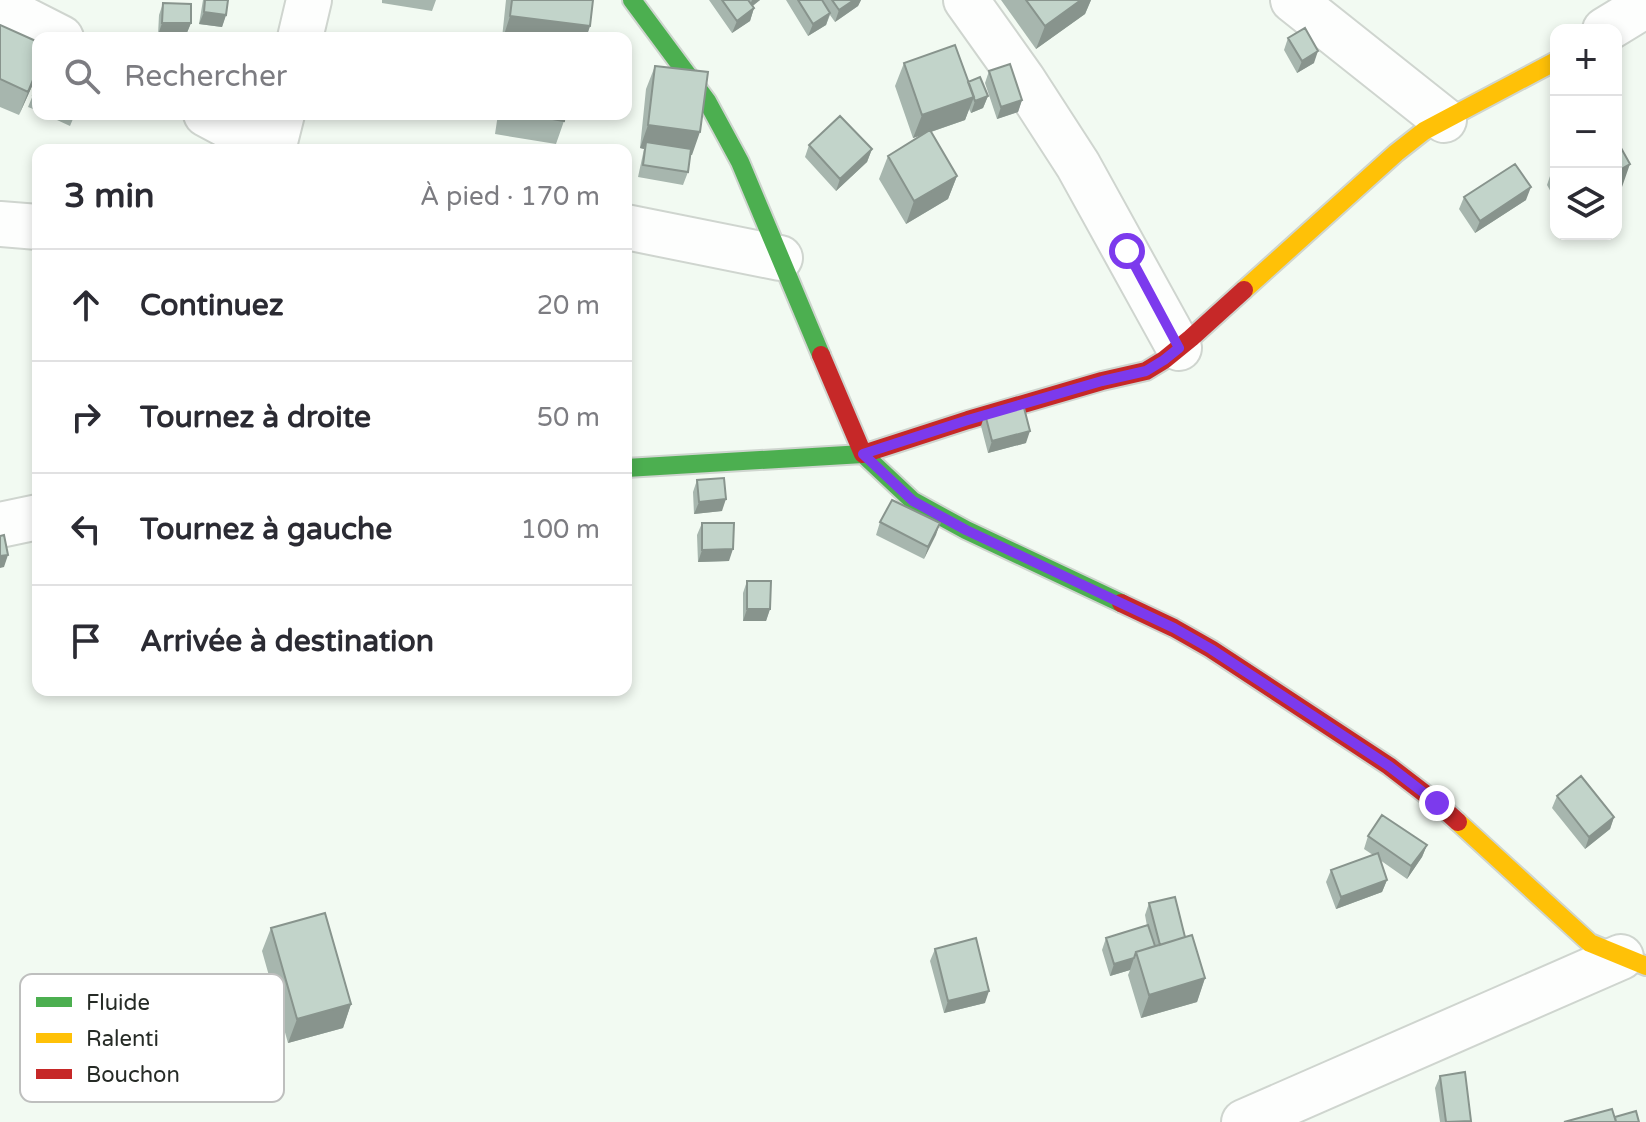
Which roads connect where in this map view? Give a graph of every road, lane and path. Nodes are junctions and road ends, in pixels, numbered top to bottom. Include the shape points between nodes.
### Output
1 (309, 0) edge
2 (632, 0) edge
3 (966, 0) edge
4 (1293, 0) edge
5 (1610, 0) edge
6 (1646, 5) edge
7 (0, 7) edge
8 (1599, 24) edge
9 (1615, 24) edge
10 (49, 32) edge
11 (301, 32) edge
12 (1550, 64) edge
13 (217, 120) edge
14 (280, 120) edge
15 (1444, 120) junction
16 (262, 144) edge
17 (274, 144) edge
18 (0, 224) edge
19 (32, 227) edge
20 (632, 228) edge
21 (780, 258) junction
22 (1179, 348) junction
23 (863, 454) junction
24 (632, 468) edge
25 (32, 518) edge
26 (0, 525) edge
27 (1633, 962) edge
28 (1244, 1122) edge

1 - 11 street
2 - 21 street via 707,101 740,162
3 - 22 street via 1078,165
4 - 15 street
5 - 8 street
6 - 9 street
7 - 10 street
12 - 15 street
13 - 16 street
14 - 17 street
15 - 22 street via 1396,153
18 - 19 street
20 - 21 street
21 - 23 street
22 - 23 street via 1146,371
23 - 24 street
23 - 27 street via 913,501 1174,628 1389,766 1590,943
25 - 26 street
27 - 28 street

